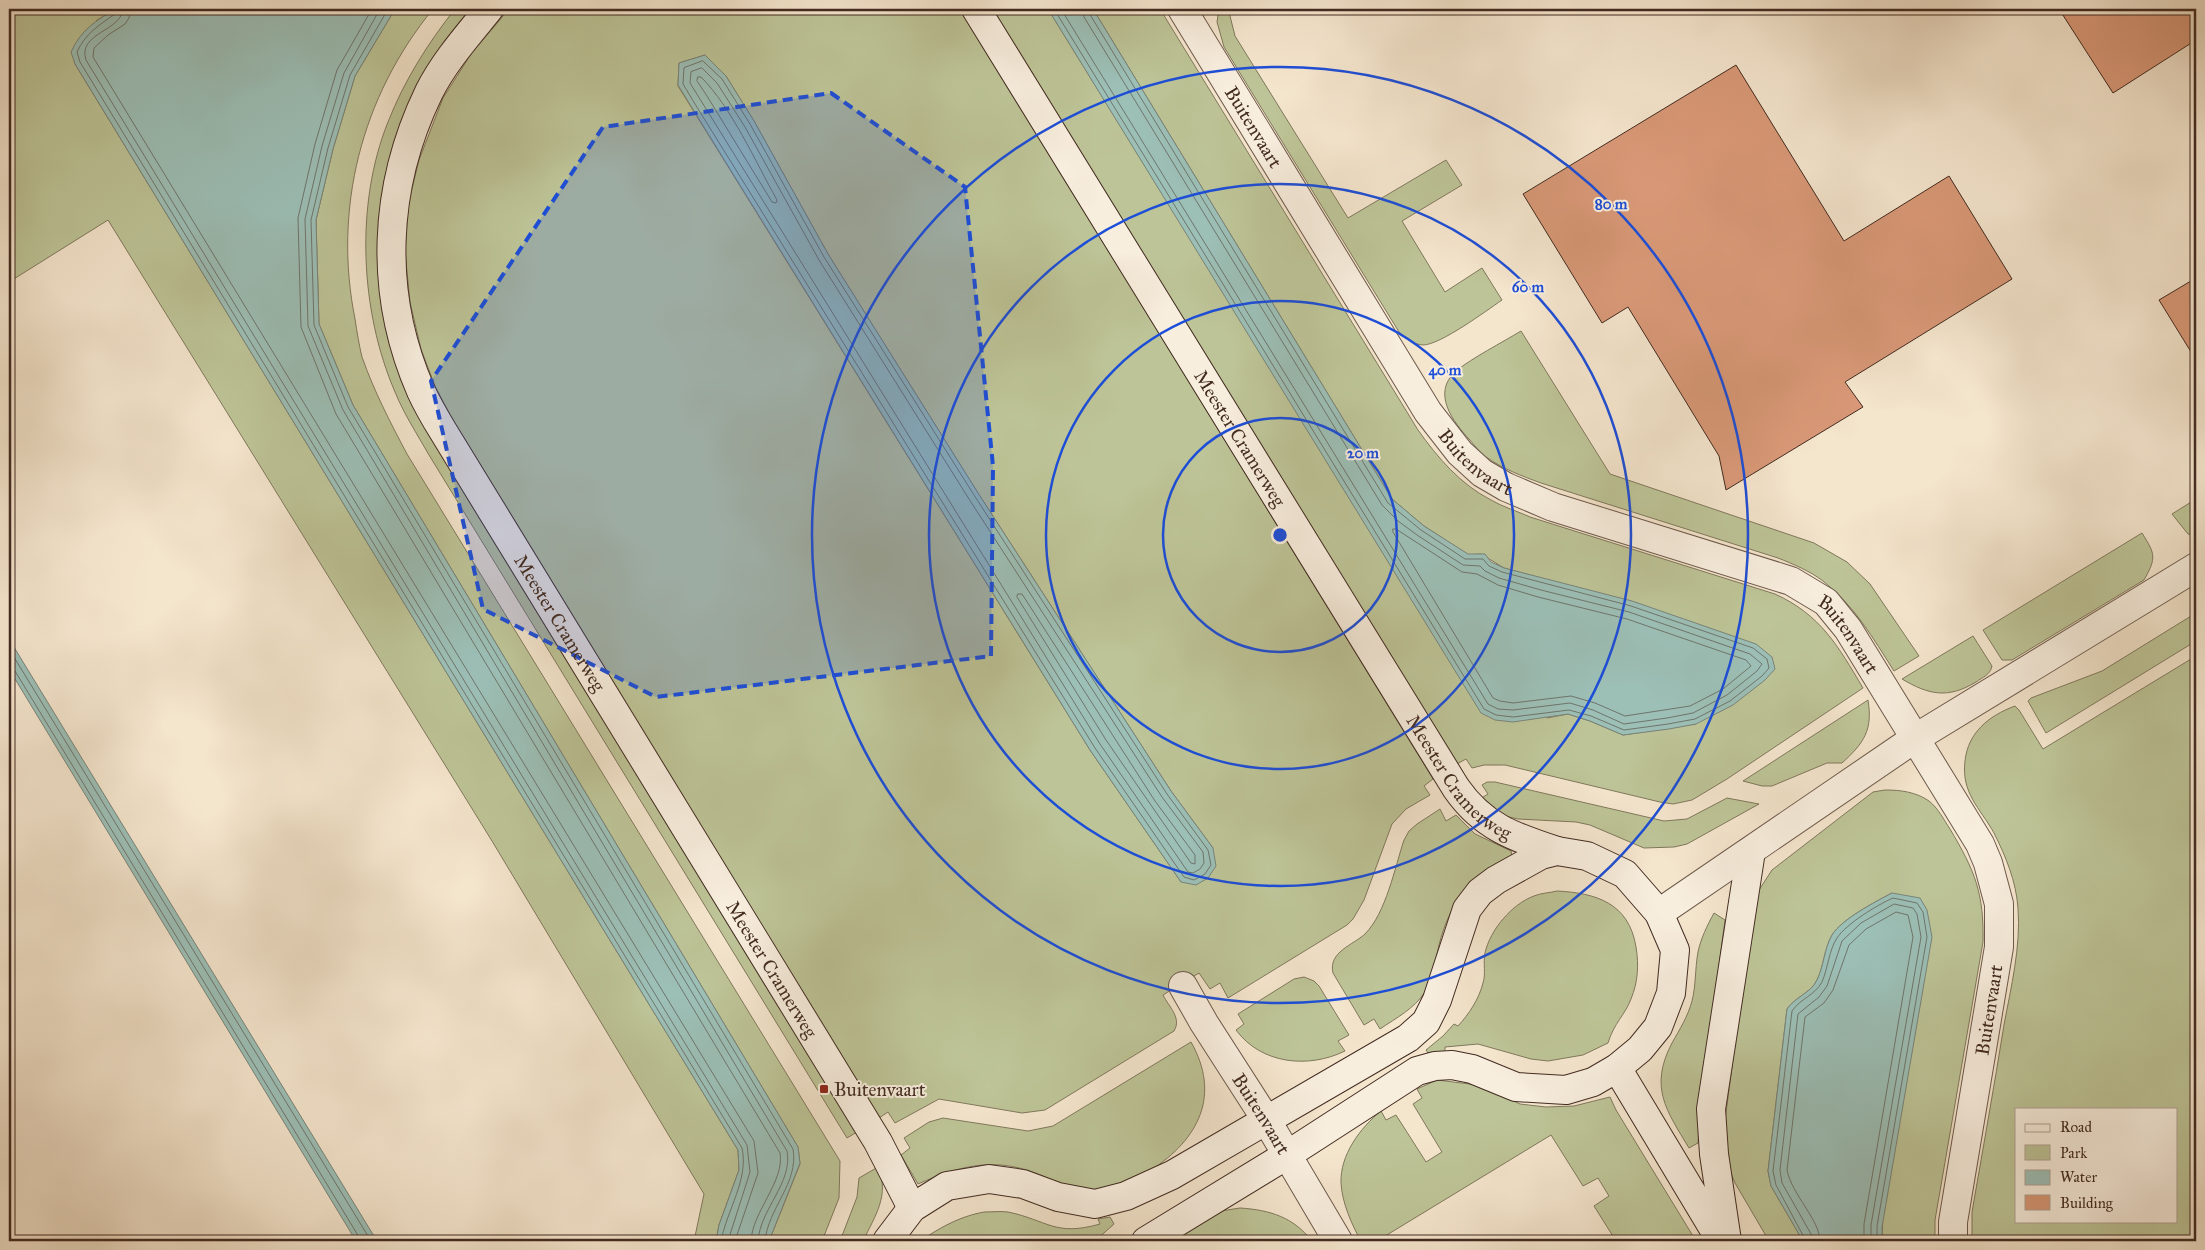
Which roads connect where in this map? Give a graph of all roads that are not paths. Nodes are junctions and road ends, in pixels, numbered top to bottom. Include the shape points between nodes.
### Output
1 (489, 9) edge
2 (976, 9) edge
3 (1182, 9) edge
4 (2196, 567) edge
5 (1914, 739) junction
6 (1557, 851) junction
7 (1750, 851) junction
8 (1659, 913) junction
9 (1183, 986) dead end
10 (1617, 1068) junction
11 (1267, 1121) junction
12 (1287, 1156) junction
13 (912, 1208) junction
14 (887, 1241) edge
15 (1146, 1241) edge
16 (1338, 1241) edge
17 (1721, 1241) edge
18 (1727, 1241) edge
19 (1952, 1241) edge

1 - 13 main road, Meester Cramerweg via 459,45 430,92 402,165 394,203 390,251 395,304 407,353 421,391 443,431 873,1133
2 - 6 main road, Meester Cramerweg via 1467,805 1497,828
3 - 5 main road, Buitenvaart via 1428,412 1460,453 1482,473 1552,507 1790,581 1826,602 1848,629
4 - 5 main road
5 - 7 main road
5 - 19 main road, Buitenvaart via 1980,844 1999,904 2000,947
6 - 8 main road, Meester Cramerweg via 1588,856 1625,874
6 - 11 main road via 1541,855 1496,880 1466,909 1437,1000 1426,1022 1408,1038
7 - 8 main road
7 - 18 main road via 1712,1109 1714,1154
8 - 10 main road, Meester Cramerweg via 1675,950 1671,993 1658,1027 1640,1049
9 - 11 main road, Buitenvaart
10 - 12 main road, Meester Cramerweg via 1593,1082 1566,1090 1516,1087 1472,1069 1435,1066 1418,1071
10 - 17 main road
11 - 12 main road, Buitenvaart
11 - 13 main road via 1172,1175 1126,1196 1095,1204 1058,1197 1023,1184 989,1179 947,1186
12 - 15 main road, Meester Cramerweg
12 - 16 main road, Buitenvaart
13 - 14 main road

